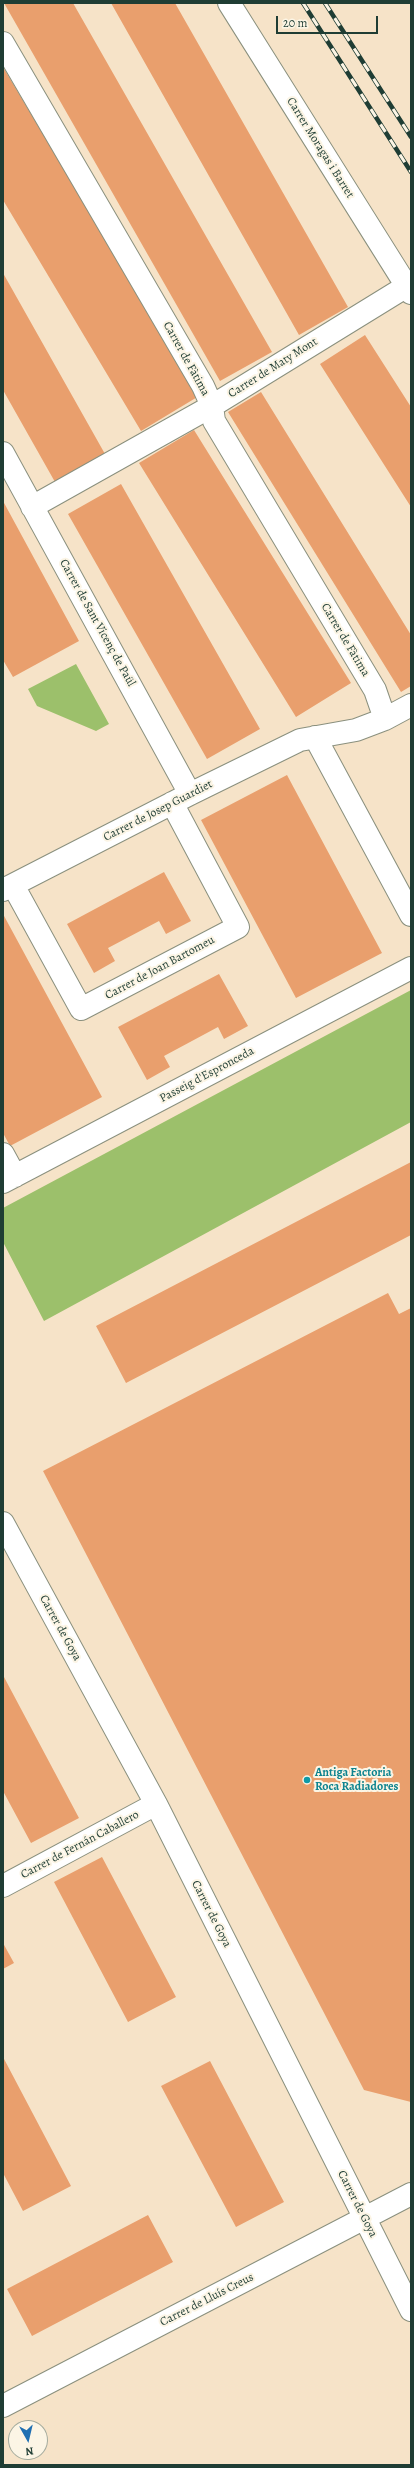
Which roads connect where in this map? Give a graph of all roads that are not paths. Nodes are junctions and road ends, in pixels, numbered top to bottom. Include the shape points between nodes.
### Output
1 (229, 3) edge
2 (3, 43) edge
3 (409, 289) edge
4 (212, 406) junction
5 (3, 453) edge
6 (32, 507) junction
7 (411, 705) edge
8 (385, 719) junction
9 (315, 737) junction
10 (181, 798) junction
11 (8, 888) edge
12 (411, 915) edge
13 (411, 968) edge
14 (3, 1154) edge
15 (9, 1179) edge
16 (3, 1523) edge
17 (156, 1804) junction
18 (3, 1886) edge
19 (411, 2194) edge
20 (364, 2218) junction
21 (411, 2310) edge
22 (3, 2406) edge

1 - 3 street, Carrer Moragas i Barret
2 - 4 street, Carrer de Fàtima via 203,386
3 - 4 street, Carrer de Maty Mont
4 - 6 street, Carrer de Maty Mont
4 - 8 street, Carrer de Fàtima via 214,421 375,690
5 - 6 street, Carrer de Sant Vicenç de Paül
6 - 10 street, Carrer de Sant Vicenç de Paül
7 - 8 street, Carrer de Josep Guardiet
8 - 9 street, Carrer de Josep Guardiet via 356,730
9 - 10 street, Carrer de Josep Guardiet via 300,740
9 - 12 street
10 - 11 street, Carrer de Josep Guardiet
10 - 11 street, Carrer de Joan Bartomeu via 238,927 81,1010
13 - 15 street, Passeig d'Espronceda
14 - 15 street
16 - 17 street, Carrer de Goya
17 - 18 street, Carrer de Fernán Caballero
17 - 20 street, Carrer de Goya
19 - 20 street, Carrer de Lluís Creus
20 - 21 street, Carrer de Goya
20 - 22 street, Carrer de Lluís Creus

